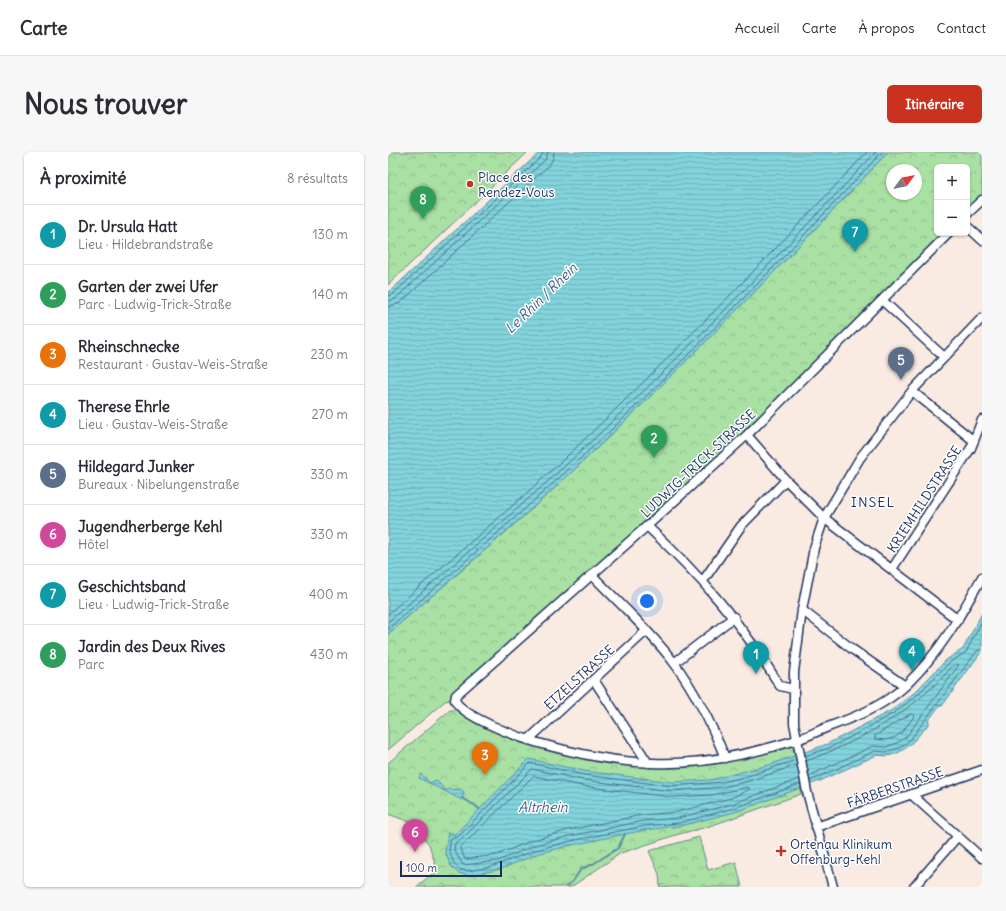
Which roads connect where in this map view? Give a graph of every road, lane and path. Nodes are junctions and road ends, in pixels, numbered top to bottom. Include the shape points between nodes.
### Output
1 (982, 200) edge
2 (970, 211) edge
3 (970, 229) edge
4 (946, 236) edge
5 (982, 240) edge
6 (883, 301) junction
7 (982, 318) edge
8 (944, 357) junction
9 (912, 391) junction
10 (982, 420) edge
11 (979, 432) edge
12 (747, 435) junction
13 (974, 441) junction
14 (786, 480) junction
15 (824, 518) junction
16 (647, 526) junction
17 (892, 569) junction
18 (592, 575) junction
19 (982, 577) edge
20 (703, 581) junction
21 (802, 610) junction
22 (734, 617) junction
23 (958, 620) junction
24 (646, 631) junction
25 (674, 663) junction
26 (594, 680) junction
27 (905, 686) junction
28 (793, 689) junction
29 (528, 740) junction
30 (797, 744) junction
31 (725, 758) junction
32 (648, 763) junction
33 (982, 770) edge
34 (912, 795) junction
35 (816, 827) junction
36 (958, 836) junction
37 (982, 858) edge
38 (833, 887) edge
39 (914, 887) edge

1 - 2 street
3 - 5 street
4 - 6 street, LUDWIG-TRICK-STRASSE
6 - 8 street
6 - 12 street, LUDWIG-TRICK-STRASSE
7 - 8 street
8 - 9 street
9 - 13 street
9 - 15 street via 860,458
10 - 11 street, KRIEMHILDSTRASSE
11 - 13 street, KRIEMHILDSTRASSE
12 - 14 street
12 - 16 street, LUDWIG-TRICK-STRASSE
13 - 17 street, KRIEMHILDSTRASSE
14 - 15 street
14 - 20 street via 741,526
15 - 17 street
15 - 21 street via 814,548
16 - 18 street, LUDWIG-TRICK-STRASSE
16 - 20 street
17 - 23 street
18 - 24 street
18 - 29 street, LUDWIG-TRICK-STRASSE via 456,695 454,700 460,707 495,728
19 - 23 street
20 - 22 street
21 - 27 street
21 - 28 street
22 - 25 street
22 - 28 street via 780,686
23 - 27 street via 941,646
24 - 25 street
24 - 26 street, ETZELSTRASSE
25 - 31 street via 711,725
26 - 29 street, ETZELSTRASSE
26 - 32 street
27 - 30 street via 877,706
28 - 30 street
29 - 32 street via 585,754
30 - 31 street
30 - 35 street
31 - 32 street
33 - 34 street, FÄRBERSTRASSE
34 - 35 street, FÄRBERSTRASSE
34 - 36 street
35 - 38 street
36 - 37 street
36 - 39 street

